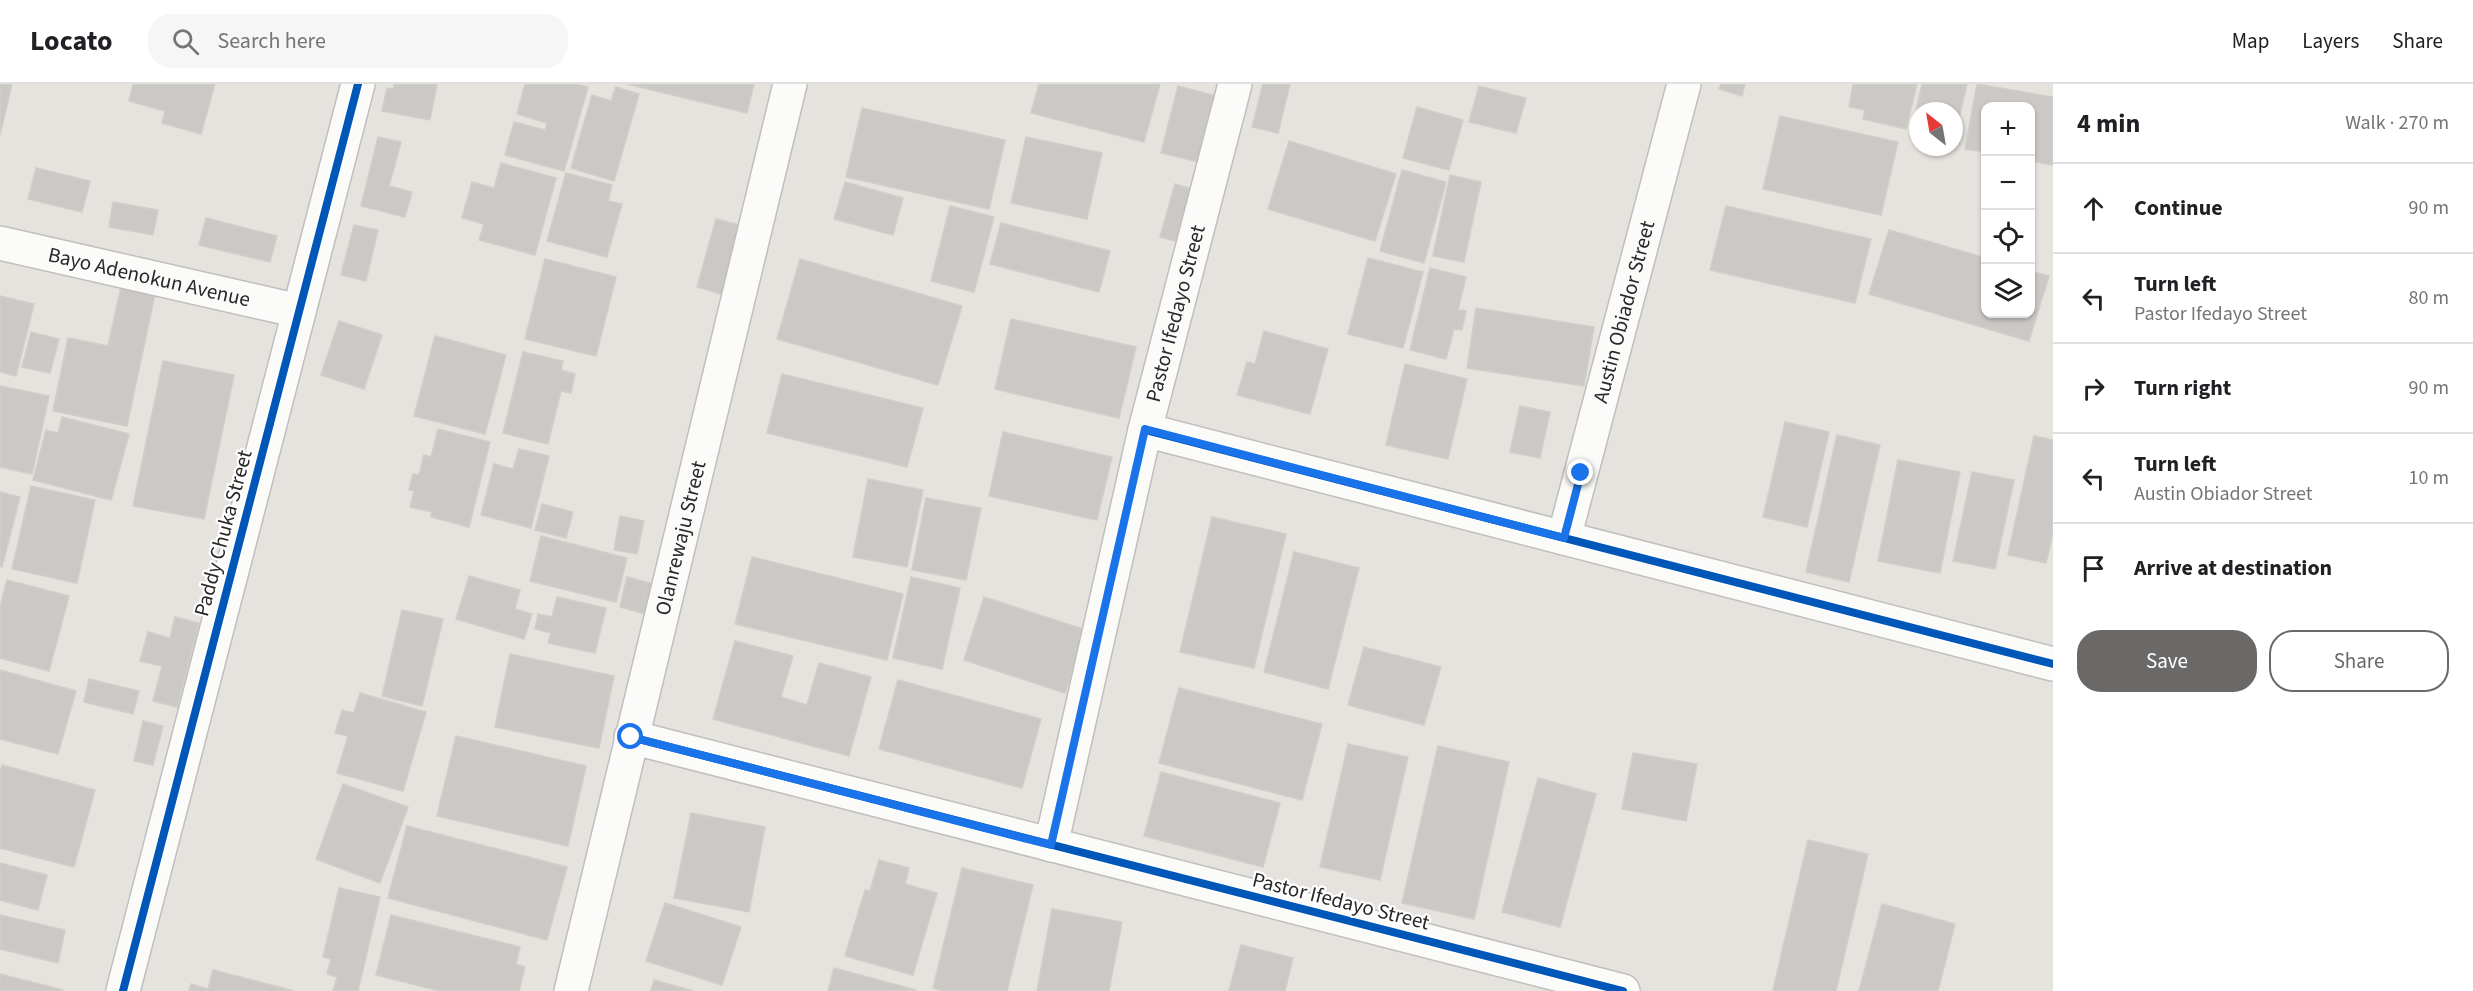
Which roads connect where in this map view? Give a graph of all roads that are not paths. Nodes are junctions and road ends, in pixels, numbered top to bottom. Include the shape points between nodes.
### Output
1 (358, 84) edge
2 (790, 84) edge
3 (1235, 84) edge
4 (1684, 84) edge
5 (0, 243) edge
6 (299, 311) junction
7 (1145, 429) junction
8 (1564, 538) junction
9 (2053, 664) edge
10 (631, 737) junction
11 (1051, 845) junction
12 (123, 991) edge
13 (571, 991) edge
14 (1623, 991) edge

1 - 6 street, Paddy Chuka Street
2 - 10 street, Olanrewaju Street
3 - 7 street, Pastor Ifedayo Street
4 - 8 street, Austin Obiador Street
5 - 6 street, Bayo Adenokun Avenue
6 - 12 street, Paddy Chuka Street
7 - 8 street
7 - 11 street, Pastor Ifedayo Street
8 - 9 street
10 - 11 street
10 - 13 street, Olanrewaju Street
11 - 14 street, Pastor Ifedayo Street

